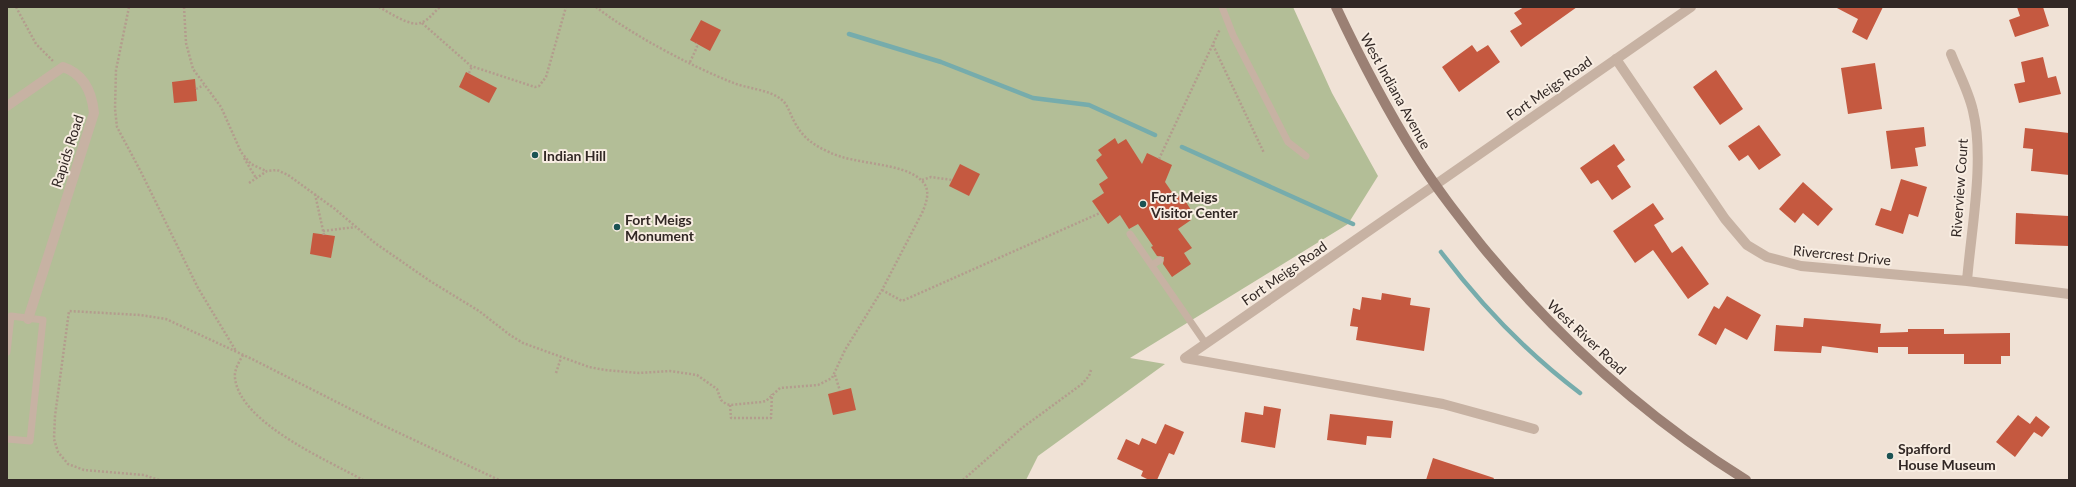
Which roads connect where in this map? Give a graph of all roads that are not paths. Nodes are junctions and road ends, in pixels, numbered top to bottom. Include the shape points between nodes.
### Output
1 (1222, 7) edge
2 (1336, 7) edge
3 (1690, 7) edge
4 (1951, 54) dead end
5 (1616, 59) junction
6 (7, 106) edge
7 (1306, 156) dead end
8 (1435, 185) junction
9 (1130, 234) dead end
10 (1160, 260) dead end
11 (1152, 266) junction
12 (1966, 281) junction
13 (2069, 294) edge
14 (28, 318) junction
15 (1206, 344) junction
16 (7, 352) edge
17 (1534, 429) dead end
18 (7, 439) edge
19 (1746, 480) edge

1 - 7 lane via 1233,35 1288,142
2 - 8 main road, West Indiana Avenue via 1369,75
3 - 5 street, Fort Meigs Road
4 - 12 street, Riverview Court via 1973,109 1977,132 1977,166
5 - 8 street, Fort Meigs Road
5 - 12 street, Rivercrest Drive via 1725,218 1739,237 1757,252 1778,261 1801,266
6 - 14 street, Rapids Road via 63,67 80,75 93,102 94,113
8 - 15 street, Fort Meigs Road
8 - 19 main road, West River Road via 1513,283 1594,365 1706,455
9 - 11 lane
10 - 11 lane
11 - 15 lane
12 - 13 street, Rivercrest Drive
14 - 16 lane via 11,316
14 - 18 lane via 43,320 30,441
15 - 17 street, Fort Meigs Road via 1185,358 1443,404

